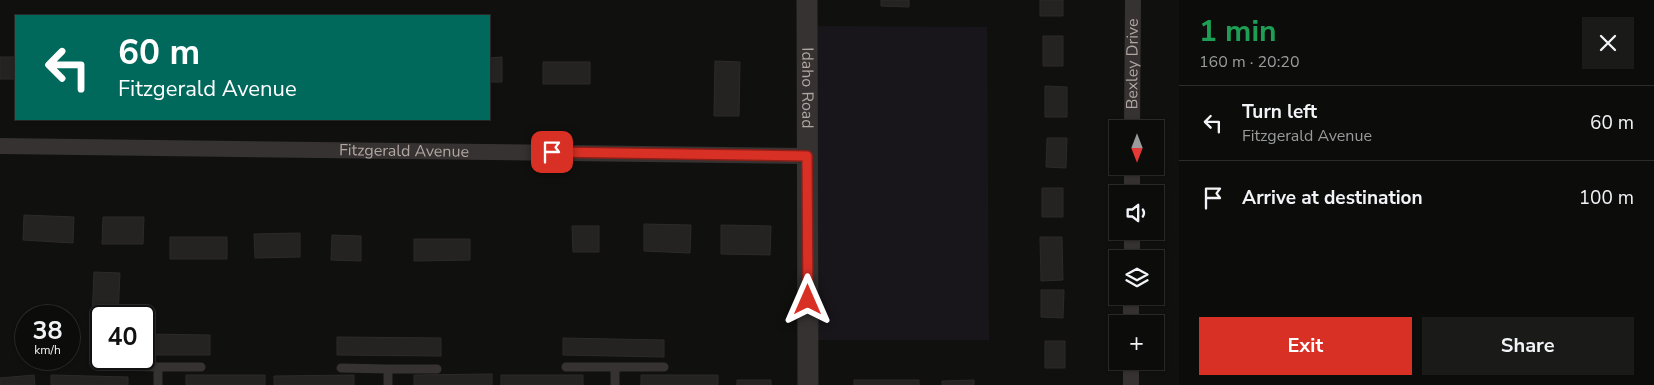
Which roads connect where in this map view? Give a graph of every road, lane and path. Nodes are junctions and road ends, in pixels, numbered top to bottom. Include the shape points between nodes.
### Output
1 (806, 0) edge
2 (1133, 0) edge
3 (1132, 120) edge
4 (0, 146) edge
5 (807, 156) junction
6 (155, 367) edge
7 (158, 367) junction
8 (201, 367) dead end
9 (566, 367) dead end
10 (615, 367) junction
11 (664, 367) dead end
12 (341, 368) dead end
13 (388, 369) junction
14 (437, 369) dead end
15 (1131, 370) edge
16 (158, 385) edge
17 (388, 385) edge
18 (615, 385) edge
19 (808, 385) edge
20 (1131, 385) edge

1 - 5 street, Idaho Road
2 - 3 street, Bexley Drive
4 - 5 street, Fitzgerald Avenue
5 - 19 street, Idaho Road
6 - 7 lane
7 - 8 lane
7 - 16 lane
9 - 10 lane
10 - 11 lane
10 - 18 lane
12 - 13 lane
13 - 14 lane
13 - 17 lane
15 - 20 street

